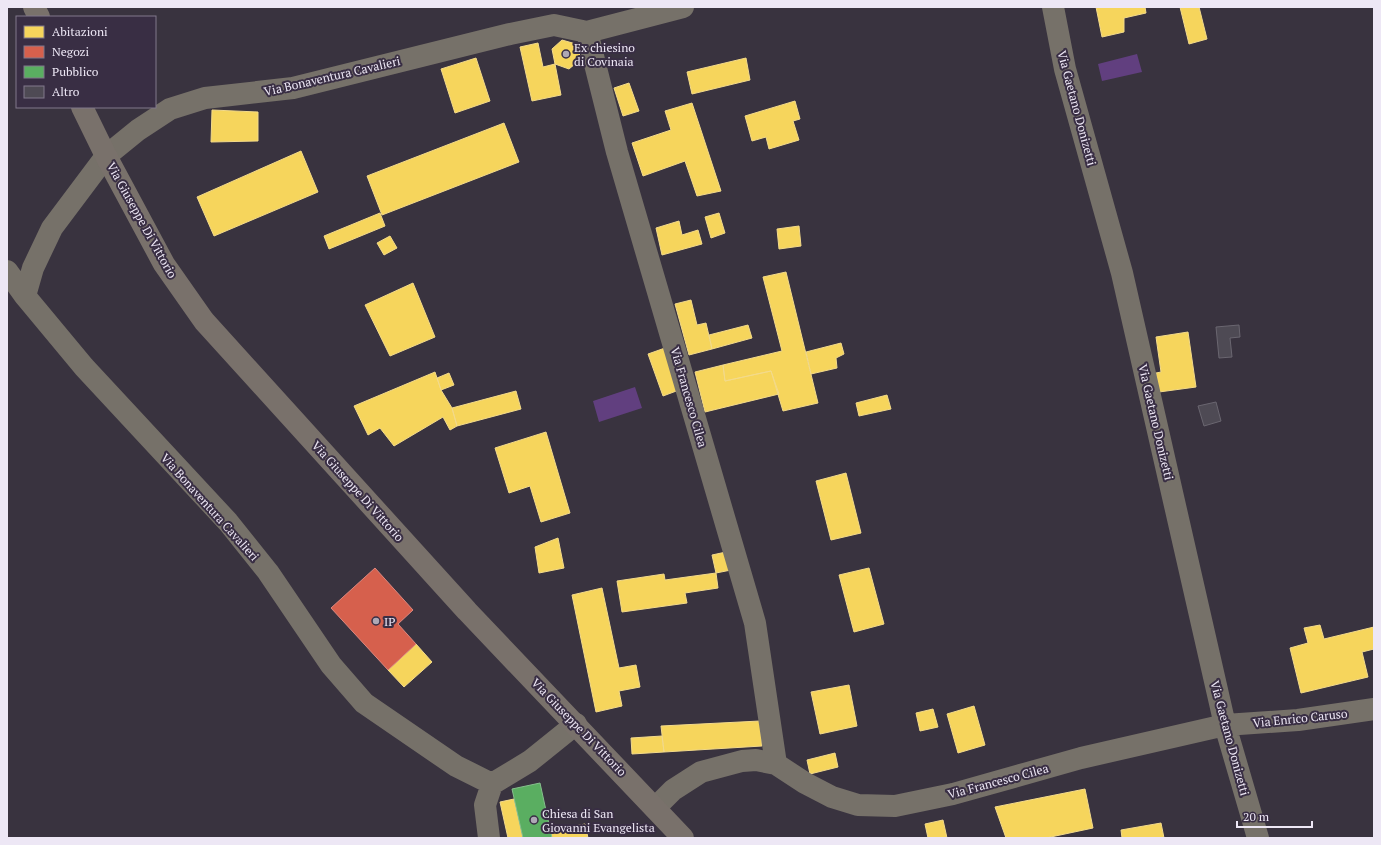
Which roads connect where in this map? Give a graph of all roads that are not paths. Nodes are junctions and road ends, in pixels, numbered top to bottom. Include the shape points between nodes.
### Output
1 (34, 7) edge
2 (683, 7) edge
3 (1053, 7) edge
4 (38, 16) edge
5 (587, 32) junction
6 (82, 108) edge
7 (106, 156) junction
8 (7, 271) edge
9 (25, 296) junction
10 (1374, 709) edge
11 (576, 724) junction
12 (1225, 724) junction
13 (776, 764) junction
14 (492, 784) junction
15 (655, 808) junction
16 (489, 838) edge
17 (683, 838) edge
18 (1258, 838) edge

1 - 4 main road
2 - 5 street, Via Bonaventura Cavalieri
3 - 12 street, Via Gaetano Donizetti via 1065,69 1122,273
5 - 7 street, Via Bonaventura Cavalieri via 554,25 292,88 205,98 170,109 138,130
5 - 13 street, Via Francesco Cilea via 617,152 755,623
6 - 7 main road, Via Giuseppe Di Vittorio
7 - 9 street, Via Bonaventura Cavalieri via 52,228 33,268
7 - 11 main road, Via Giuseppe Di Vittorio via 164,264 204,321 467,611
8 - 9 street, Via Bonaventura Cavalieri
9 - 14 street, Via Bonaventura Cavalieri via 84,367 228,522 268,572 331,665 364,703 456,766
10 - 12 street, Via Enrico Caruso via 1298,720
11 - 14 street via 530,761
11 - 15 main road, Via Giuseppe Di Vittorio
12 - 13 street, Via Francesco Cilea via 1082,758 953,794 895,806 858,805 832,797
12 - 18 street, Via Gaetano Donizetti
13 - 15 street, Via Francesco Cilea via 756,760 711,768 687,779
14 - 16 street via 485,805
15 - 17 main road, Via Giuseppe Di Vittorio

